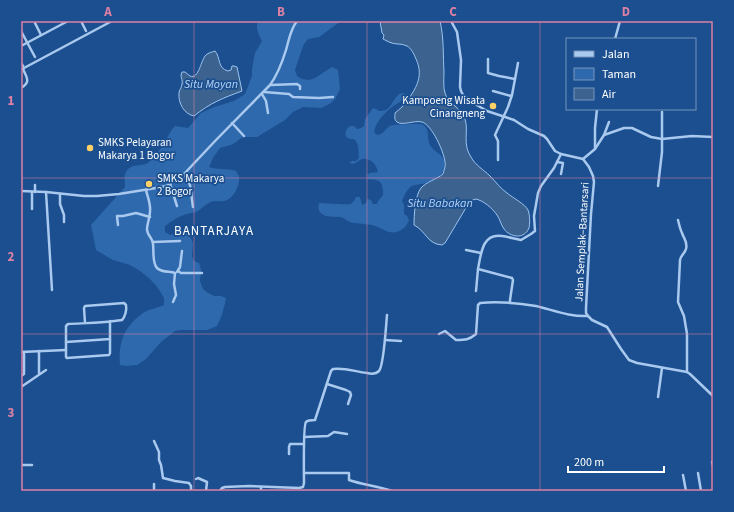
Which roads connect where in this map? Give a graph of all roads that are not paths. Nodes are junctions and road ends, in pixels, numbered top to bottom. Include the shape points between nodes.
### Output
1 (68, 21) edge
2 (81, 21) edge
3 (112, 21) edge
4 (297, 21) edge
5 (451, 21) edge
6 (620, 21) edge
7 (36, 23) dead end
8 (21, 31) edge
9 (86, 31) dead end
10 (41, 35) junction
11 (616, 38) edge
12 (27, 42) junction
13 (21, 46) edge
14 (35, 57) dead end
15 (488, 59) dead end
16 (518, 62) dead end
17 (515, 78) junction
18 (270, 85) junction
19 (21, 88) edge
20 (300, 89) dead end
21 (493, 91) dead end
22 (263, 93) junction
23 (511, 96) junction
24 (333, 97) dead end
25 (597, 110) edge
26 (662, 112) dead end
27 (268, 113) dead end
28 (504, 116) junction
29 (609, 122) dead end
30 (232, 123) junction
31 (604, 135) junction
32 (244, 136) dead end
33 (713, 138) edge
34 (662, 139) junction
35 (595, 149) junction
36 (560, 154) junction
37 (583, 159) junction
38 (498, 160) dead end
39 (557, 162) junction
40 (184, 174) junction
41 (561, 174) dead end
42 (170, 184) junction
43 (35, 185) dead end
44 (658, 186) dead end
45 (146, 190) junction
46 (21, 191) edge
47 (33, 192) junction
48 (46, 192) junction
49 (60, 194) junction
50 (177, 206) dead end
51 (193, 207) dead end
52 (32, 209) dead end
53 (150, 217) junction
54 (678, 220) dead end
55 (64, 222) dead end
56 (118, 225) dead end
57 (153, 242) junction
58 (180, 242) dead end
59 (466, 250) dead end
60 (182, 251) dead end
61 (481, 253) junction
62 (478, 269) junction
63 (176, 272) junction
64 (202, 273) dead end
65 (52, 290) dead end
66 (476, 291) dead end
67 (173, 302) dead end
68 (510, 303) junction
69 (386, 315) dead end
70 (588, 316) junction
71 (110, 322) junction
72 (85, 323) junction
73 (439, 334) dead end
74 (110, 339) junction
75 (385, 340) junction
76 (401, 341) dead end
77 (66, 342) junction
78 (66, 350) junction
79 (39, 351) junction
80 (22, 352) edge
81 (662, 368) junction
82 (46, 370) dead end
83 (687, 372) junction
84 (39, 373) dead end
85 (21, 376) edge
86 (327, 384) junction
87 (21, 387) edge
88 (713, 396) edge
89 (658, 397) dead end
90 (348, 404) dead end
91 (347, 434) dead end
92 (304, 437) junction
93 (154, 441) dead end
94 (304, 444) junction
95 (289, 454) dead end
96 (712, 462) dead end
97 (21, 465) edge
98 (32, 465) dead end
99 (713, 466) edge
100 (304, 472) junction
101 (698, 473) dead end
102 (683, 475) dead end
103 (196, 478) dead end
104 (154, 484) dead end
105 (261, 487) junction
106 (154, 491) edge
107 (191, 491) edge
108 (206, 491) edge
109 (220, 491) edge
110 (261, 491) edge
111 (392, 491) edge
112 (686, 491) edge
113 (701, 491) edge

1 - 10 street
2 - 9 street
3 - 19 street via 24,68 28,80 26,86
4 - 18 street via 292,28 281,65
5 - 28 street via 459,43 461,91 482,108
6 - 11 street
7 - 10 street
8 - 12 street
10 - 12 street
12 - 13 street
12 - 14 street
15 - 17 street via 488,74
16 - 17 street
17 - 23 street
18 - 20 street via 297,84
18 - 22 street
21 - 23 street
22 - 24 street via 289,94 293,97
22 - 27 street
22 - 30 street
23 - 28 street
25 - 35 street
26 - 34 street
28 - 36 street via 547,138
28 - 38 street via 495,135 498,140
29 - 31 street
30 - 32 street
30 - 40 street
31 - 34 street via 628,127
31 - 35 street
33 - 34 street via 692,136
34 - 44 street
35 - 37 street
36 - 37 street
36 - 39 street
37 - 70 street, Jalan Semplak–Bantarsari via 594,182 586,308
39 - 41 street via 563,163
39 - 61 street via 539,189 534,208 534,233 521,240 502,236 491,237
40 - 42 street
40 - 51 street via 190,185
42 - 45 street
42 - 50 street
43 - 47 street
45 - 49 street via 97,196
45 - 53 street
46 - 47 street
47 - 48 street
47 - 52 street
48 - 49 street
48 - 65 street
49 - 55 street
53 - 56 street via 136,213 118,215
53 - 57 street via 148,235
54 - 83 street via 686,243 680,260 678,302 687,334
57 - 58 street
57 - 63 street via 154,262 157,268
59 - 61 street
60 - 63 street via 180,267
61 - 62 street
62 - 66 street
62 - 68 street via 512,278
63 - 64 street
63 - 67 street via 176,296
68 - 70 street
68 - 73 street via 478,304 476,334 472,338 456,340 445,331
69 - 75 street
70 - 81 street, Jalan Semplak–Bantarsari via 607,327 629,360
71 - 72 street
71 - 72 street via 122,320 126,305 85,306
71 - 74 street
72 - 77 street via 67,324
74 - 77 street
74 - 78 street via 108,356 68,358
75 - 76 street
75 - 86 street via 379,372 333,369
77 - 78 street
78 - 79 street
79 - 80 street
79 - 84 street
80 - 85 street via 24,374
81 - 83 street, Jalan Semplak–Bantarsari
81 - 89 street
82 - 87 street
83 - 88 street
86 - 90 street via 350,392
86 - 92 street via 315,420 308,420 305,423
91 - 92 street via 334,432 328,436
92 - 94 street
93 - 107 street via 159,452 163,478 189,483
94 - 95 street via 290,444
94 - 100 street
96 - 99 street
97 - 98 street
100 - 105 street via 304,484 300,488
100 - 111 street via 349,473 349,480
101 - 113 street
102 - 112 street
103 - 108 street via 207,482
104 - 106 street
105 - 109 street via 225,487
105 - 110 street

